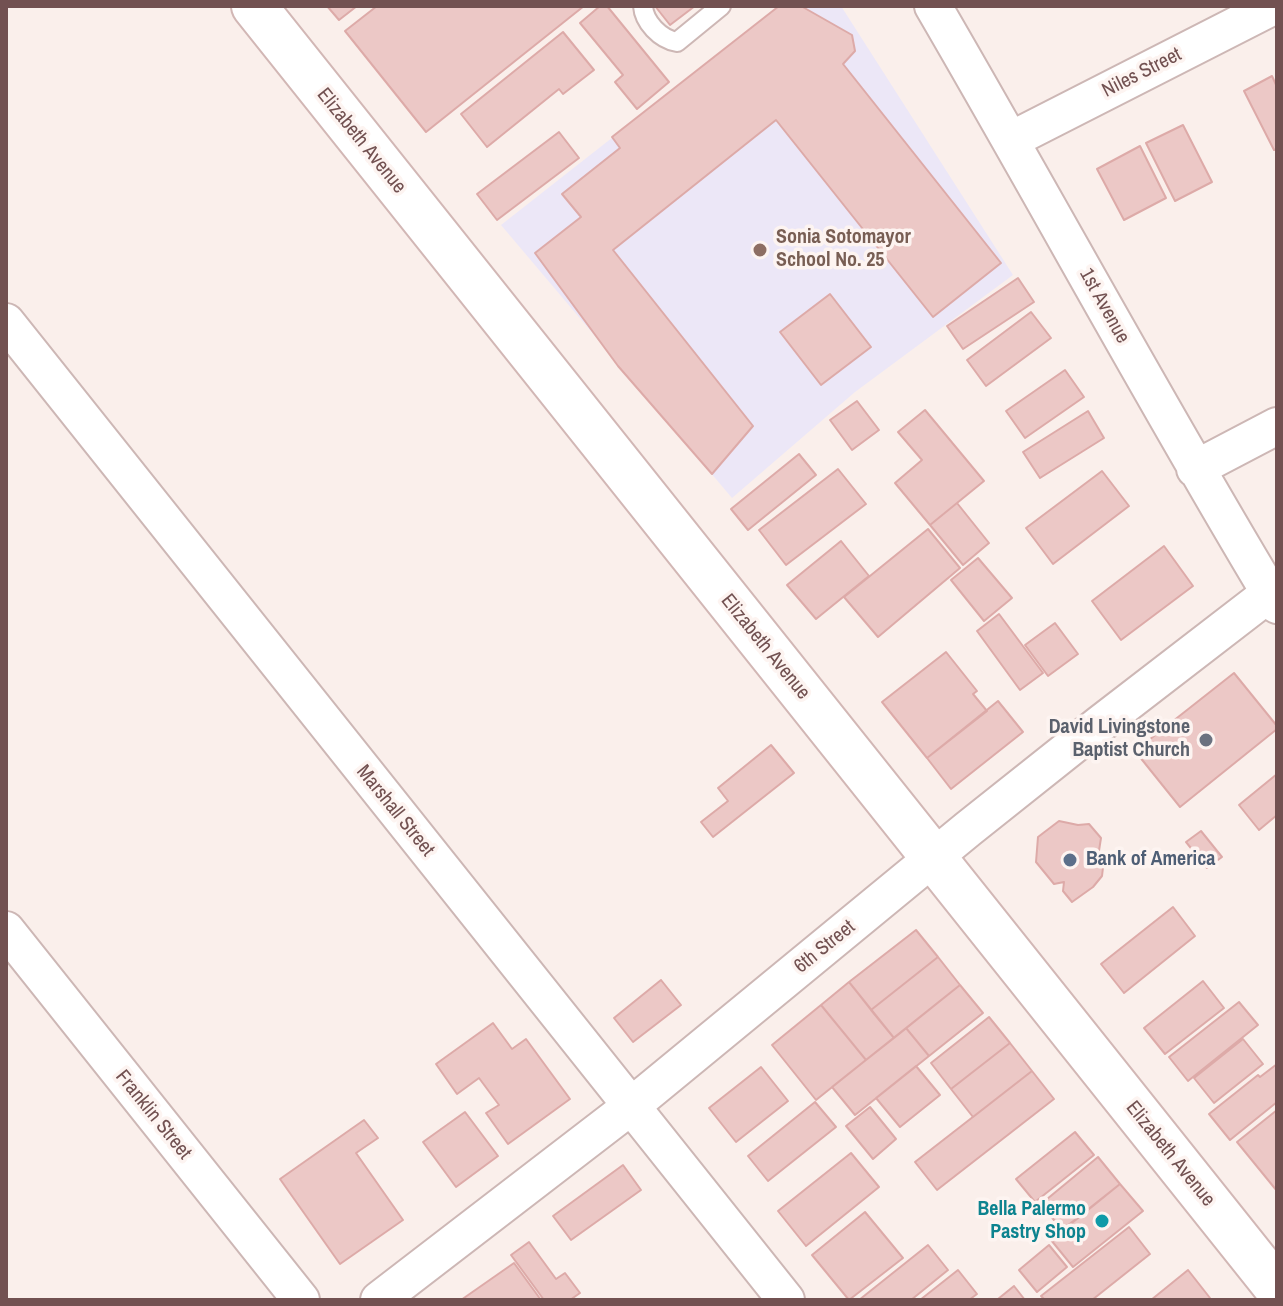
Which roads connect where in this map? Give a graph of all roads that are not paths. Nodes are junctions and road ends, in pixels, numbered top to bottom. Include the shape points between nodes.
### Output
1 (254, 6) edge
2 (643, 6) edge
3 (721, 6) edge
4 (933, 6) edge
5 (1274, 6) edge
6 (1011, 140) junction
7 (6, 322) edge
8 (1277, 426) edge
9 (1195, 469) junction
10 (1273, 599) edge
11 (933, 858) junction
12 (6, 930) edge
13 (630, 1107) junction
14 (1277, 1288) edge
15 (301, 1300) edge
16 (379, 1300) edge
17 (786, 1300) edge

1 - 11 street, Elizabeth Avenue
2 - 3 lane via 644,17 665,39 677,42
4 - 6 street, 1st Avenue
5 - 6 street, Niles Street
6 - 9 street, 1st Avenue
7 - 13 street, Marshall Street
8 - 9 street
9 - 10 street, 1st Avenue
10 - 11 street, 6th Street via 1100,724
11 - 13 street, 6th Street
11 - 14 street, Elizabeth Avenue
12 - 15 street, Franklin Street
13 - 16 street, 6th Street
13 - 17 street, Marshall Street

